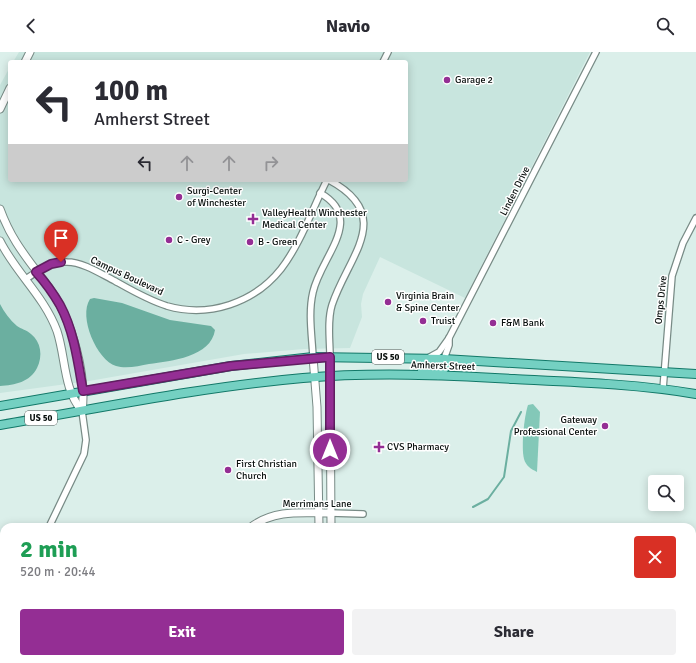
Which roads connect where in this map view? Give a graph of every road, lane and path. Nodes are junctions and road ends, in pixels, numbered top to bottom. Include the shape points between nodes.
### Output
1 (596, 52) edge
2 (8, 92) edge
3 (0, 109) edge
4 (327, 182) edge
5 (332, 182) edge
6 (320, 193) junction
7 (0, 209) edge
8 (696, 218) edge
9 (0, 241) edge
10 (36, 272) junction
11 (26, 279) junction
12 (449, 338) junction
13 (313, 357) junction
14 (330, 357) junction
15 (427, 358) junction
16 (444, 359) junction
17 (465, 360) junction
18 (664, 371) junction
19 (696, 374) edge
20 (405, 375) junction
21 (438, 375) junction
22 (315, 377) junction
23 (330, 377) junction
24 (663, 389) junction
25 (83, 391) junction
26 (70, 394) junction
27 (696, 394) edge
28 (0, 406) edge
29 (82, 411) junction
30 (0, 425) edge
31 (319, 513) junction
32 (330, 514) junction
33 (363, 514) dead end
34 (51, 523) edge
35 (257, 523) edge
36 (319, 523) edge
37 (331, 523) edge

1 - 12 street, Linden Drive
2 - 3 street
4 - 6 street, Campus Boulevard
5 - 14 street, Campus Boulevard via 353,197 361,210 364,226 360,244 332,306 329,323
6 - 10 street, Campus Boulevard via 293,250 280,269 260,289 231,305 195,310 166,306 70,262 51,264
6 - 13 street via 338,207 341,225 313,294
7 - 10 street via 14,240
8 - 18 street, Omps Drive via 683,243 672,276
9 - 11 street
10 - 11 street, Campus Boulevard
10 - 25 street via 52,292 68,322
11 - 26 street via 46,306 57,332
12 - 15 street, Linden Drive via 439,352
12 - 16 street, Linden Drive
13 - 14 main road, Amherst Street / US 50
13 - 22 street
13 - 25 main road, Amherst Street / US 50 via 231,366
14 - 15 main road, Amherst Street / US 50
14 - 23 street, Campus Boulevard
15 - 16 main road, Amherst Street / US 50
16 - 17 main road, Amherst Street / US 50
16 - 20 main road via 435,368
17 - 18 main road, Amherst Street / US 50
17 - 21 main road via 449,364
18 - 19 main road, Amherst Street / US 50
18 - 24 street, Omps Drive
20 - 21 main road, Amherst Street / US 50
20 - 23 main road, Amherst Street / US 50
21 - 24 main road, Amherst Street / US 50
22 - 23 main road, Amherst Street / US 50
22 - 29 main road, Amherst Street / US 50 via 220,387
22 - 31 street
23 - 32 street, Campus Boulevard
24 - 27 main road, Amherst Street / US 50
25 - 26 main road, Amherst Street / US 50
25 - 29 street
26 - 28 main road, Amherst Street / US 50
26 - 29 street
29 - 30 main road, Amherst Street / US 50
29 - 34 street via 86,440 84,454
31 - 32 street, Merrimans Lane
31 - 35 street, Merrimans Lane via 279,514
31 - 36 street
32 - 33 street, Merrimans Lane
32 - 37 street, Campus Boulevard

